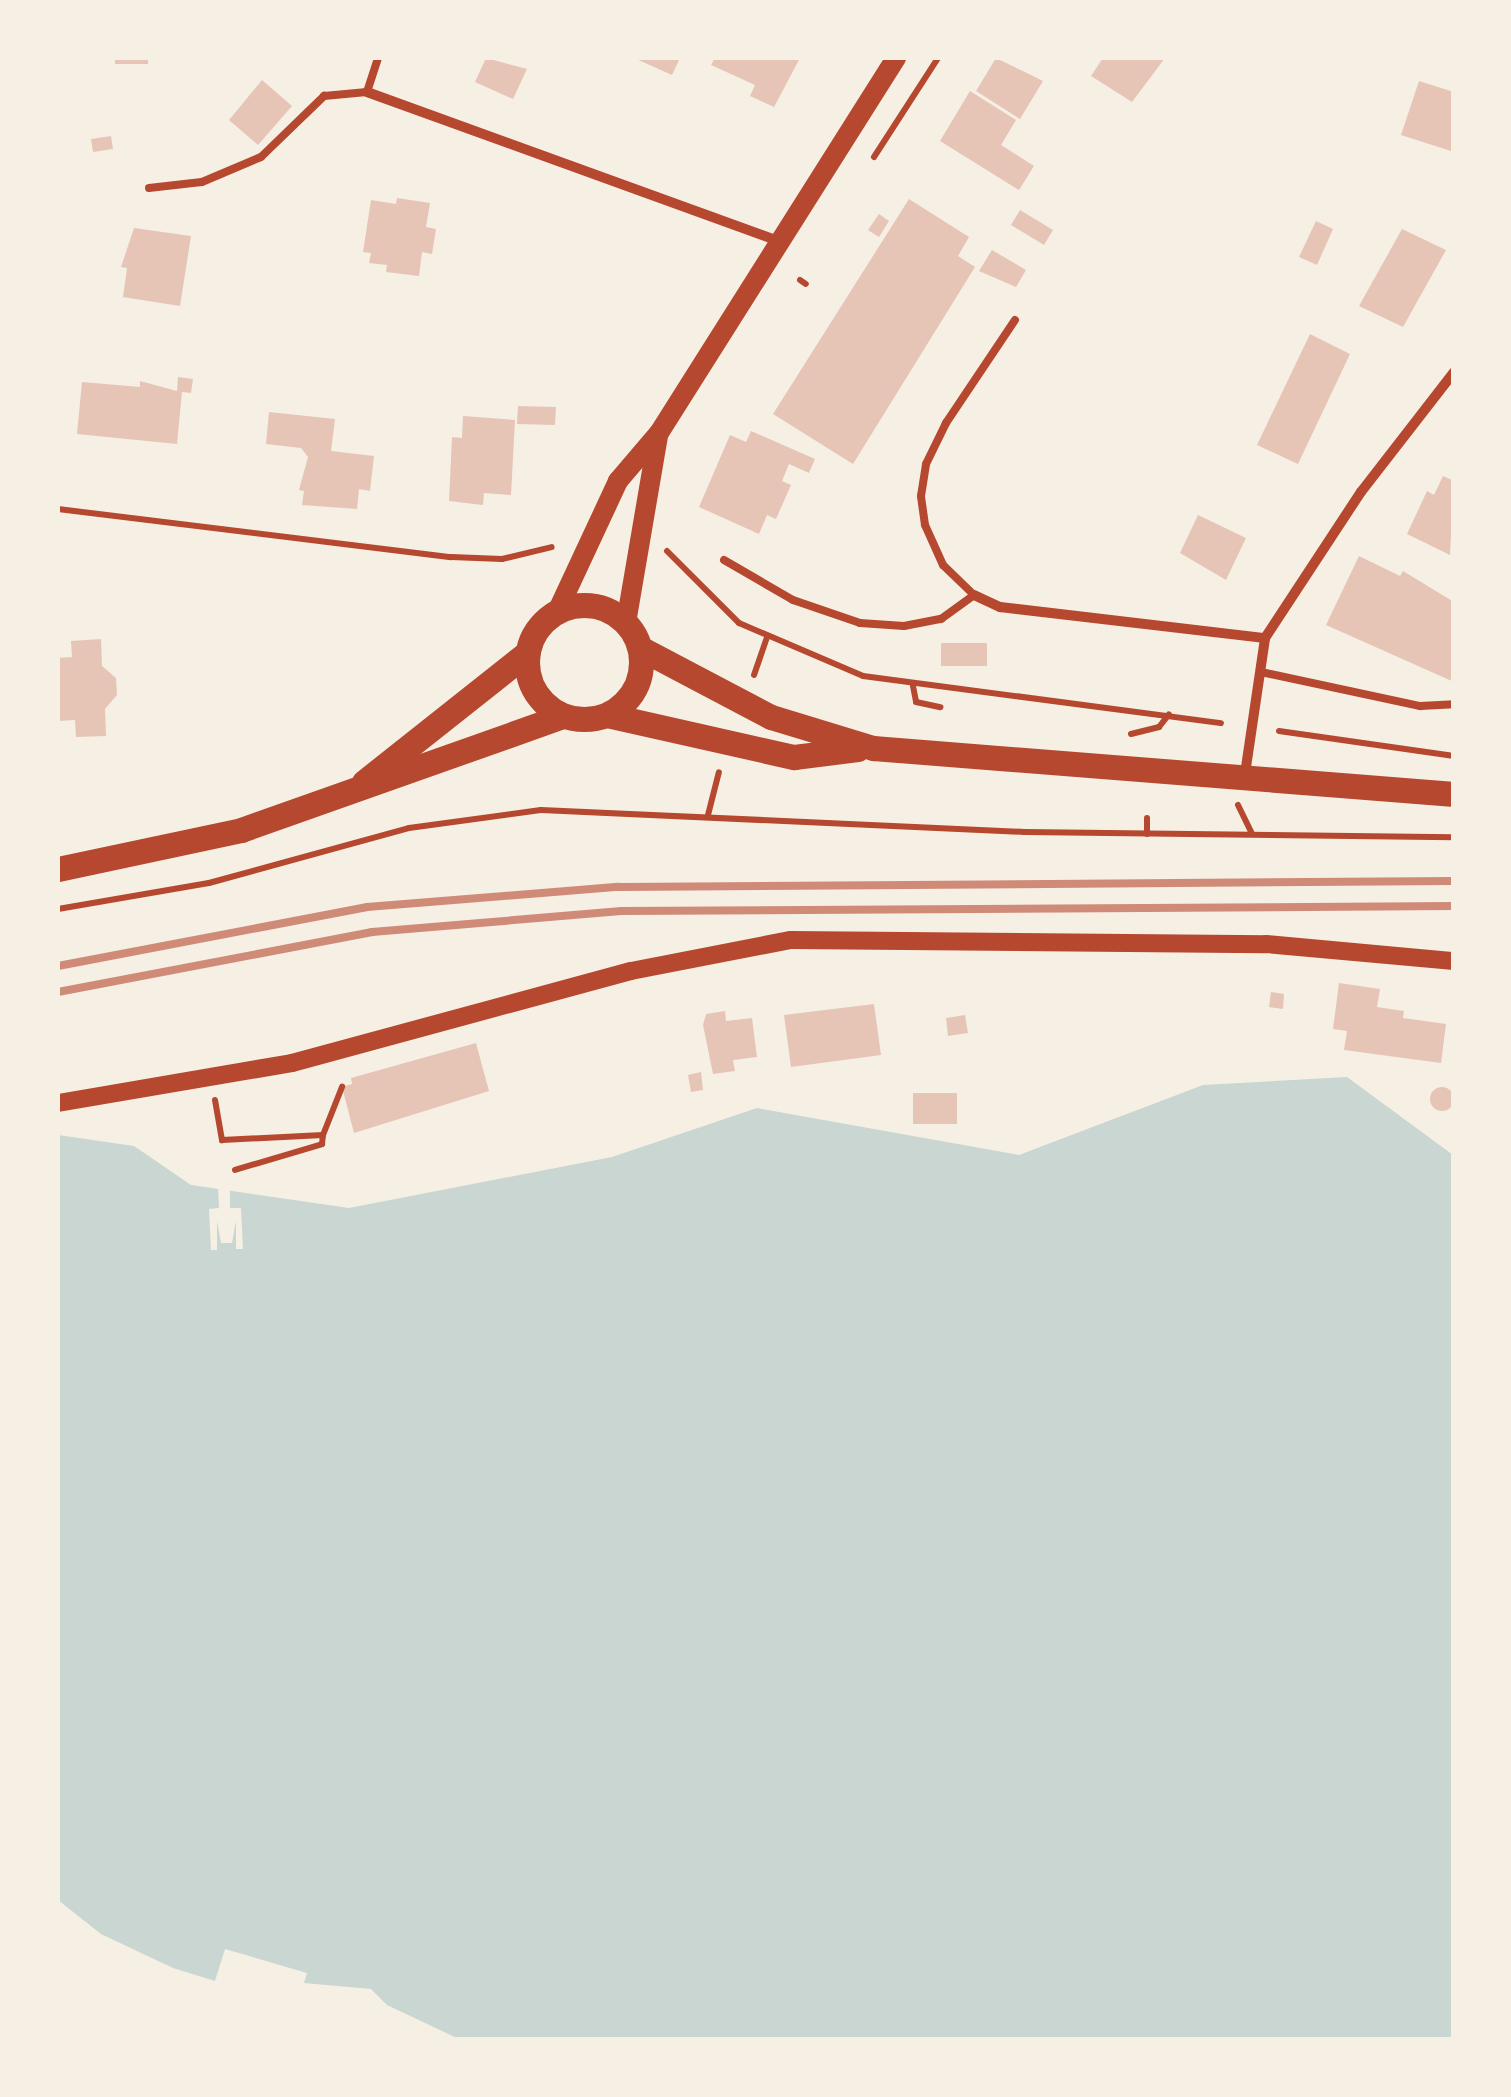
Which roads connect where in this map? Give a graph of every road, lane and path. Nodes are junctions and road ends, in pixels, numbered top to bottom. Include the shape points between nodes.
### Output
1 (378, 58) edge
2 (896, 58) edge
3 (938, 58) edge
4 (367, 92) junction
5 (874, 157) dead end
6 (149, 188) dead end
7 (780, 241) junction
8 (1016, 320) dead end
9 (1454, 372) edge
10 (659, 433) junction
11 (58, 509) edge
12 (665, 542) dead end
13 (552, 547) dead end
14 (724, 560) dead end
15 (974, 596) junction
16 (557, 612) junction
17 (626, 623) junction
18 (767, 638) junction
19 (1265, 638) junction
20 (640, 648) junction
21 (528, 652) junction
22 (1261, 672) junction
23 (753, 678) dead end
24 (913, 686) junction
25 (1454, 704) edge
26 (940, 707) dead end
27 (1170, 714) junction
28 (606, 715) junction
29 (563, 716) junction
30 (1221, 723) dead end
31 (1279, 731) dead end
32 (1130, 734) dead end
33 (873, 748) junction
34 (1454, 756) edge
35 (720, 767) dead end
36 (1245, 776) junction
37 (360, 785) junction
38 (1454, 794) edge
39 (708, 815) junction
40 (1147, 818) dead end
41 (1147, 834) junction
42 (1454, 836) edge
43 (58, 870) edge
44 (58, 908) edge
45 (1454, 961) edge
46 (212, 1079) junction
47 (342, 1087) dead end
48 (58, 1103) edge
49 (323, 1135) junction
50 (235, 1170) dead end

1 - 4 lane
2 - 7 main road
3 - 5 path
4 - 6 lane via 324,96 261,157 232,173
4 - 7 street
7 - 10 main road
8 - 15 lane via 946,424 924,480 925,525 943,565
9 - 19 street via 1361,492
10 - 16 main road via 618,481
10 - 17 main road
11 - 13 path via 451,557 502,559
12 - 18 path via 698,588
14 - 15 lane via 793,600 860,623 904,626 941,619
15 - 19 street via 1000,607
16 - 17 main road via 593,606
16 - 21 main road
17 - 20 main road
18 - 23 path
18 - 24 path via 863,676
19 - 22 street
20 - 28 main road via 636,688
20 - 33 main road via 770,717
21 - 29 main road via 534,690
21 - 37 main road
22 - 25 lane via 1420,706
22 - 36 street
24 - 26 path via 916,702
24 - 27 path
27 - 30 path
27 - 32 path via 1159,727
28 - 29 main road
28 - 33 main road via 794,757
29 - 37 main road via 416,772
31 - 34 path
33 - 36 main road
35 - 39 path
36 - 38 main road
37 - 43 main road via 241,830
39 - 41 path
39 - 44 path via 540,810 453,819 189,887
40 - 41 path
41 - 42 path
45 - 46 street via 1266,944 791,940 631,970
46 - 48 street
46 - 49 path via 222,1140
47 - 49 path
49 - 50 path via 322,1144

